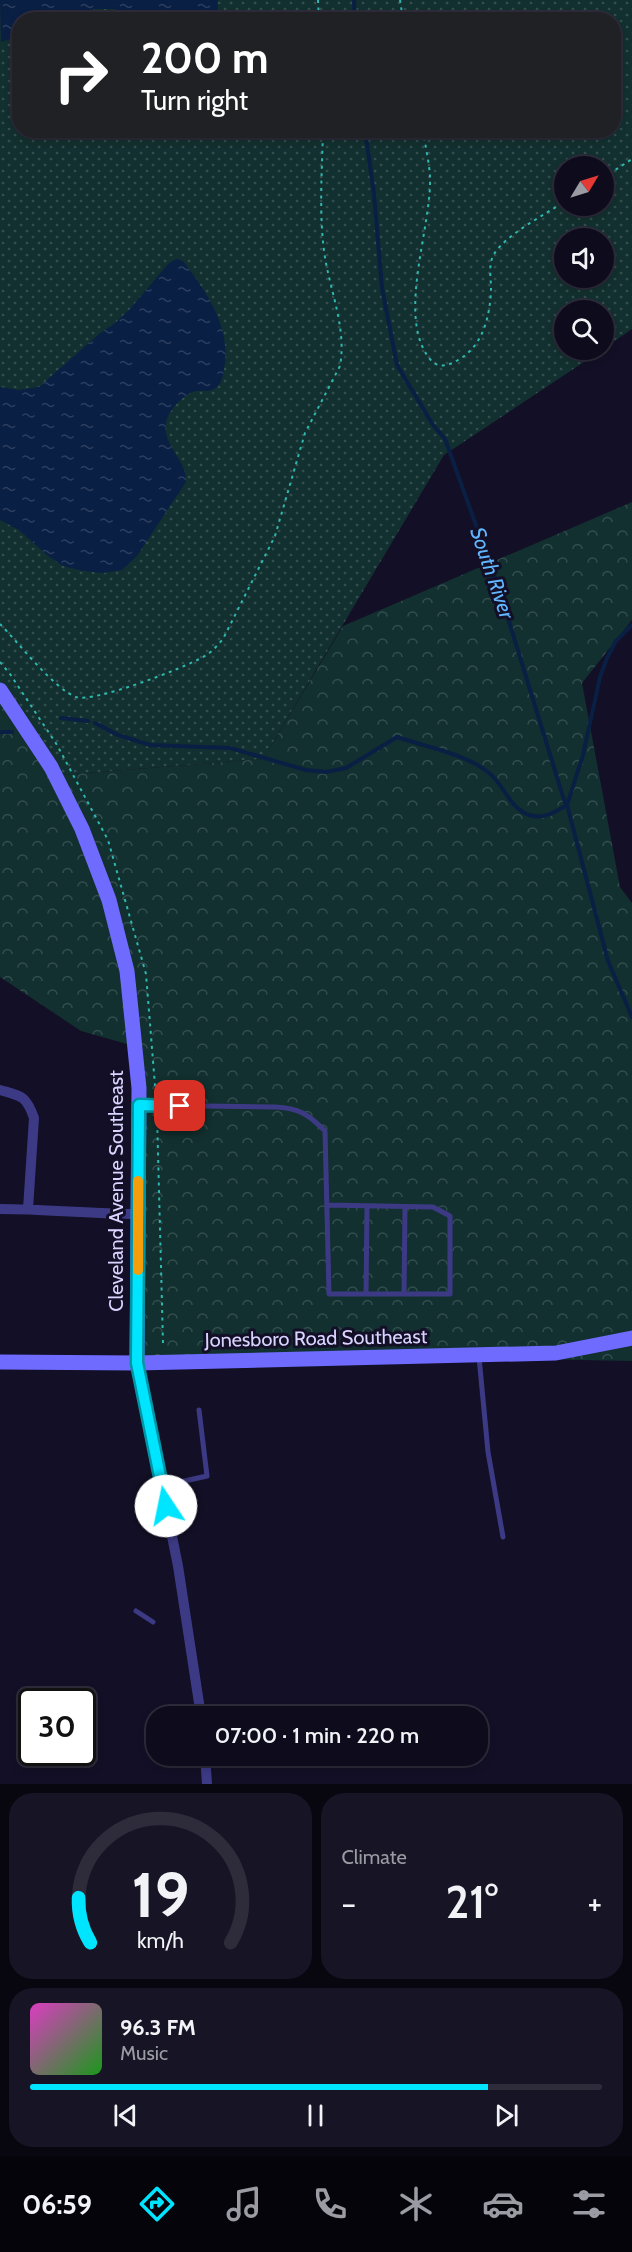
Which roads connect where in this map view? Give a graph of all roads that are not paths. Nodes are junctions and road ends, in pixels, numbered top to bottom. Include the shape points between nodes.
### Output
1 (0, 690) edge
2 (0, 1090) edge
3 (139, 1105) junction
4 (327, 1205) junction
5 (405, 1207) junction
6 (367, 1208) junction
7 (0, 1209) edge
8 (28, 1209) junction
9 (138, 1214) junction
10 (366, 1294) junction
11 (404, 1294) junction
12 (632, 1338) edge
13 (479, 1355) junction
14 (0, 1362) edge
15 (137, 1363) junction
16 (199, 1410) dead end
17 (162, 1486) junction
18 (503, 1537) dead end
19 (136, 1611) dead end
20 (153, 1622) dead end
21 (199, 1706) edge
22 (206, 1766) edge
23 (207, 1784) edge

1 - 3 main road, Cleveland Avenue Southeast via 51,768 82,829 109,900 127,971
2 - 8 street via 22,1096 34,1118
3 - 4 lane via 275,1107 310,1115 325,1131
3 - 9 main road, Cleveland Avenue Southeast
4 - 6 lane
4 - 10 lane via 329,1294
5 - 6 lane
5 - 11 lane
5 - 11 lane via 433,1207 450,1216 451,1277 450,1294
6 - 10 lane
7 - 8 street
8 - 9 street
9 - 15 main road, Cleveland Avenue Southeast
10 - 11 lane
12 - 13 main road, Jonesboro Road Southeast via 556,1353
13 - 15 main road, Jonesboro Road Southeast
13 - 18 lane via 488,1452
14 - 15 main road, Jonesboro Road Southeast
15 - 17 street, Cleveland Avenue Southeast
16 - 17 lane via 207,1476
17 - 21 street, Cleveland Avenue Southeast
19 - 20 lane
22 - 23 street

